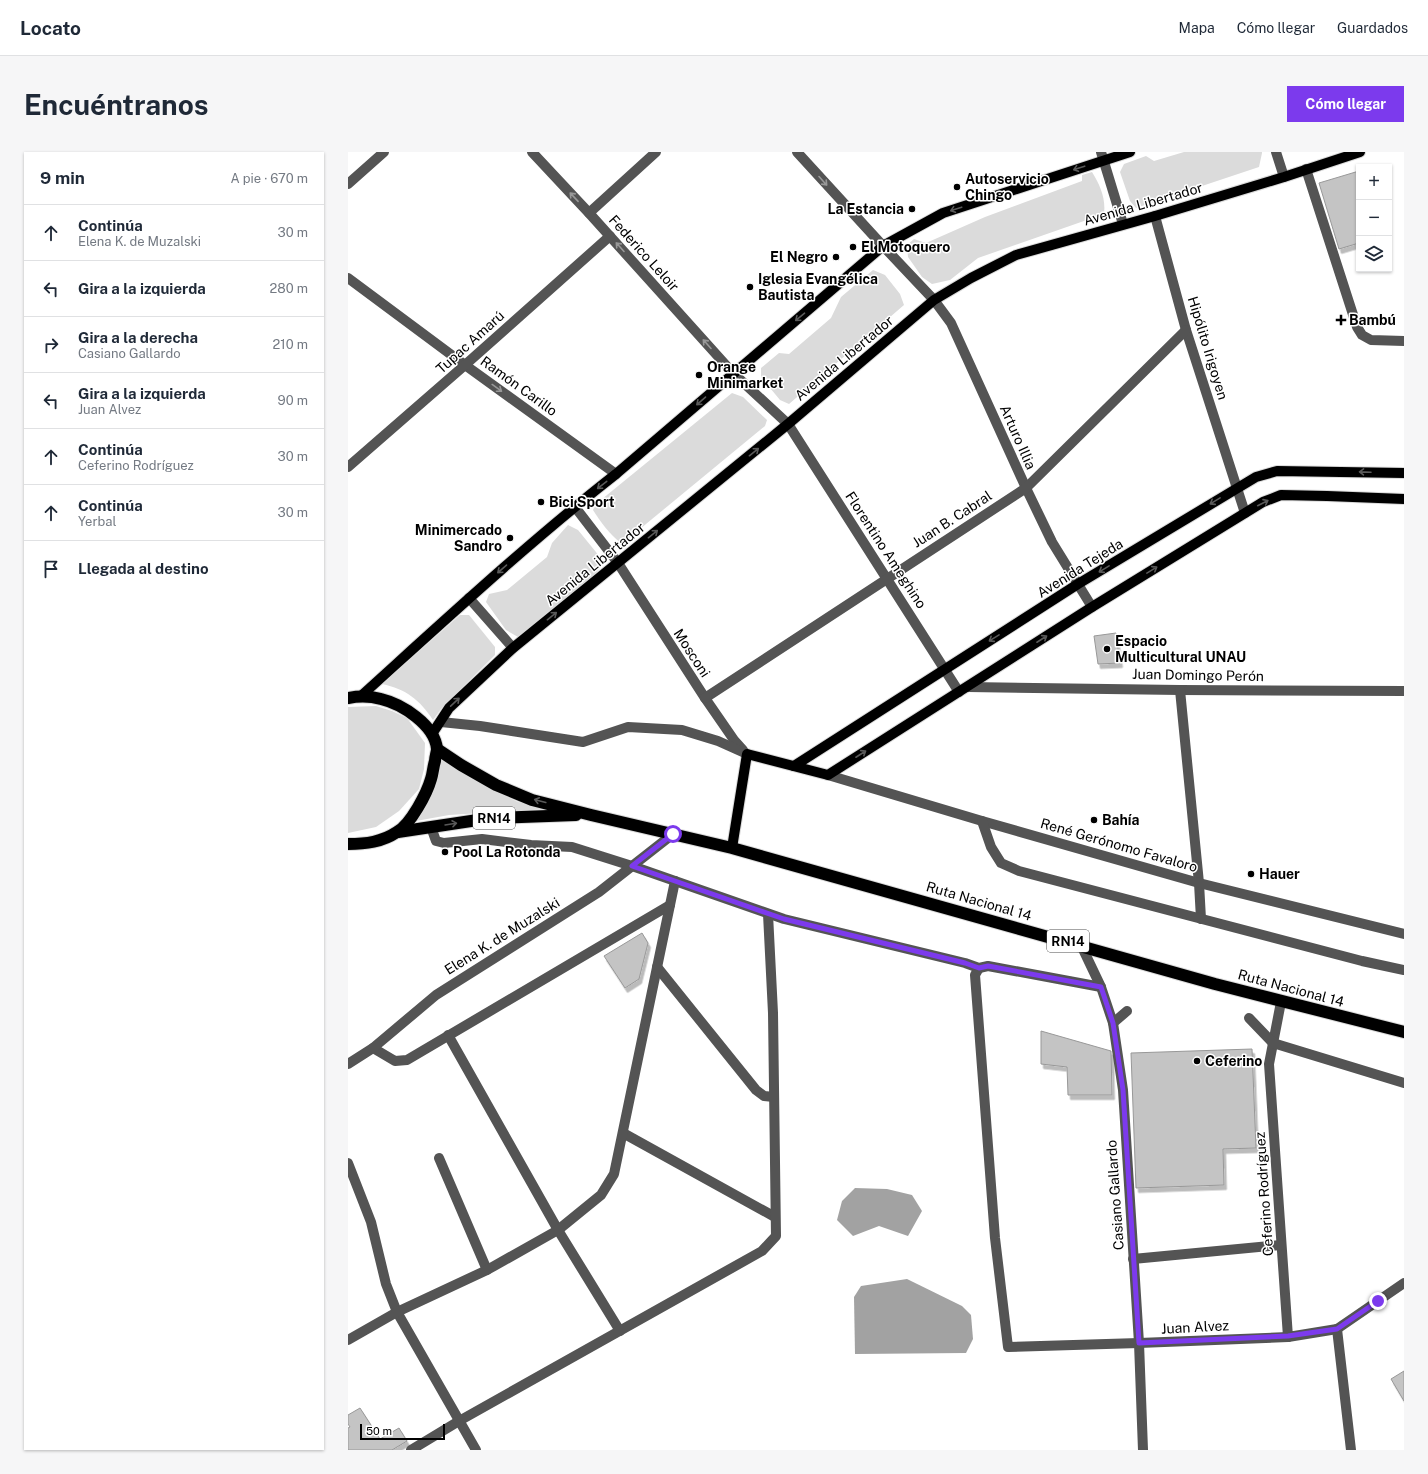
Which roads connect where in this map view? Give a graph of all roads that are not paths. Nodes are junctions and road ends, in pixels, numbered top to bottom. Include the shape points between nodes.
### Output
1 (384, 152) edge
2 (532, 152) edge
3 (656, 152) edge
4 (797, 152) edge
5 (1130, 152) edge
6 (1276, 152) edge
7 (1360, 152) edge
8 (1103, 156) edge
9 (1306, 169) junction
10 (1284, 177) junction
11 (348, 184) edge
12 (589, 213) junction
13 (1155, 216) junction
14 (1123, 224) junction
15 (610, 236) junction
16 (883, 246) junction
17 (348, 278) edge
18 (934, 300) junction
19 (1186, 330) junction
20 (1404, 341) edge
21 (465, 365) junction
22 (733, 373) junction
23 (788, 424) junction
24 (348, 467) edge
25 (1404, 473) edge
26 (616, 474) junction
27 (1026, 488) junction
28 (1237, 488) junction
29 (1404, 499) edge
30 (574, 507) junction
31 (1245, 513) junction
32 (618, 563) junction
33 (888, 578) junction
34 (1078, 584) junction
35 (469, 598) junction
36 (1092, 607) junction
37 (513, 648) junction
38 (945, 669) junction
39 (964, 689) junction
40 (1180, 690) junction
41 (1404, 691) edge
42 (361, 696) junction
43 (348, 698) edge
44 (705, 698) junction
45 (441, 722) junction
46 (432, 734) junction
47 (437, 749) junction
48 (747, 754) junction
49 (794, 766) junction
50 (828, 775) junction
51 (591, 815) junction
52 (982, 821) junction
53 (431, 827) junction
54 (398, 832) junction
55 (673, 834) junction
56 (348, 844) edge
57 (732, 848) junction
58 (632, 866) junction
59 (675, 881) junction
60 (1199, 882) junction
61 (670, 905) junction
62 (768, 914) junction
63 (1201, 919) junction
64 (1404, 934) edge
65 (1081, 945) junction
66 (657, 967) junction
67 (979, 968) junction
68 (1404, 970) edge
69 (1101, 987) junction
70 (1281, 1002) junction
71 (1127, 1011) dead end
72 (1249, 1018) dead end
73 (1113, 1023) junction
74 (1404, 1032) edge
75 (448, 1035) junction
76 (1273, 1043) junction
77 (373, 1048) junction
78 (350, 1063) edge
79 (348, 1071) edge
80 (1404, 1083) edge
81 (774, 1097) junction
82 (623, 1133) junction
83 (439, 1158) dead end
84 (348, 1162) edge
85 (776, 1217) junction
86 (558, 1230) junction
87 (1281, 1245) junction
88 (1134, 1259) junction
89 (487, 1270) junction
90 (1404, 1284) edge
91 (397, 1312) junction
92 (1337, 1329) junction
93 (620, 1331) junction
94 (1288, 1336) junction
95 (348, 1340) edge
96 (1139, 1343) junction
97 (459, 1421) junction
98 (412, 1450) edge
99 (476, 1450) edge
100 (1143, 1450) edge
101 (1351, 1450) edge

1 - 11 street
12 -> 2 street, Federico Leloir
3 - 12 street
4 -> 16 street, Arturo Illia
5 - 8 main road
6 - 10 street
7 - 9 main road, Avenida Libertador
8 - 14 street
8 -> 16 main road via 943,213
9 - 10 main road, Avenida Libertador
9 - 20 street via 1362,336 1371,340
10 - 13 main road, Avenida Libertador
12 - 15 street, Federico Leloir
13 - 14 main road, Avenida Libertador
13 - 19 street, Hipólito Irigoyen
14 - 18 main road, Avenida Libertador via 1016,255
15 - 21 street, Tupac Amarú
22 -> 15 street, Federico Leloir
16 - 18 street, Arturo Illia
16 -> 22 main road
17 - 21 street, Ramón Carillo
18 - 23 main road, Avenida Libertador
18 - 27 street, Arturo Illia via 951,323
19 - 27 street, Juan B. Cabral
19 - 28 street, Hipólito Irigoyen
21 - 24 street, Tupac Amarú
21 -> 26 street, Ramón Carillo
22 - 23 street, Federico Leloir
22 -> 26 main road
32 -> 23 main road, Avenida Libertador
23 - 33 street, Florentino Ameghino
25 -> 28 main road, Avenida Tejeda via 1277,471 1256,476
26 -> 30 main road
27 - 33 street, Juan B. Cabral
27 - 34 street, Arturo Illia via 1052,542
28 - 31 street, Hipólito Irigoyen
28 -> 34 main road, Avenida Tejeda
31 -> 29 main road via 1281,495
30 - 32 street, Mosconi
30 -> 35 main road
36 -> 31 main road
37 -> 32 main road, Avenida Libertador
32 - 44 street, Mosconi
33 - 38 street, Florentino Ameghino
33 - 44 street, Juan B. Cabral
34 - 36 street, Arturo Illia
34 -> 38 main road, Avenida Tejeda
35 - 37 street
35 - 42 main road
39 -> 36 main road
45 -> 37 main road, Avenida Libertador via 450,708
38 - 39 street, Florentino Ameghino
38 - 49 main road, Avenida Tejeda
39 - 40 street, Juan Domingo Perón
50 -> 39 main road
40 - 41 street, Juan Domingo Perón
40 - 60 street
42 - 43 highway, Ruta Nacional 14 / RN14
42 - 46 highway, Ruta Nacional 14 / RN14 via 381,698 402,706 424,723
44 - 48 street, Mosconi
45 - 46 main road, Avenida Libertador
45 - 48 street via 583,742 628,727 682,730 718,741
46 - 47 highway, Ruta Nacional 14 / RN14
51 -> 47 highway, Ruta Nacional 14 / RN14 via 532,800 496,785
47 - 54 highway, Ruta Nacional 14 / RN14 via 431,780 409,820
48 - 49 main road
48 - 57 main road
49 - 50 main road
50 - 52 street, René Gerónomo Favaloro
53 -> 51 highway, Ruta Nacional 14 / RN14 via 491,818
51 - 55 highway, Ruta Nacional 14 / RN14
52 - 60 street, René Gerónomo Favaloro
52 - 63 street via 991,847 1001,863 1019,872
53 - 54 highway, Ruta Nacional 14 / RN14
53 - 58 street via 436,841 444,843 482,839 572,848
54 - 56 highway, Ruta Nacional 14 / RN14 via 382,840
55 - 57 highway, Ruta Nacional 14 / RN14
55 - 58 street, Elena K. de Muzalski
57 - 65 highway, Ruta Nacional 14 / RN14
58 - 59 street
58 - 77 street, Elena K. de Muzalski via 599,892 436,995
59 - 61 street
59 - 62 street
60 - 63 street
60 - 64 street, René Gerónomo Favaloro
61 - 66 street
61 - 75 street
62 - 67 street
62 - 81 street
63 - 68 street
65 - 69 street, Casiano Gallardo
65 - 70 highway, Ruta Nacional 14 / RN14
66 - 81 street via 756,1090 764,1096
66 - 82 street
67 - 69 street via 988,966
67 - 96 street, Juan Alvez via 975,976 995,1238 1008,1347
69 - 73 street, Casiano Gallardo
70 - 74 highway, Ruta Nacional 14 / RN14
70 - 76 street, Ceferino Rodríguez
71 - 73 street
72 - 76 street
73 - 88 street, Casiano Gallardo via 1123,1090
75 - 77 street via 407,1060 395,1061
75 - 86 street
76 - 80 street
76 - 87 street, Ceferino Rodríguez via 1269,1064
77 - 78 street, Elena K. de Muzalski
78 - 79 street
81 - 85 street
82 - 85 street
82 - 86 street via 614,1174 601,1195
83 - 89 street
84 - 91 street via 371,1222 386,1284
85 - 93 street via 776,1236 762,1251
86 - 89 street
86 - 93 street
87 - 88 street
87 - 94 street, Ceferino Rodríguez
88 - 96 street, Casiano Gallardo
89 - 91 street
90 - 92 street
91 - 95 street
91 - 97 street
92 - 94 street
92 - 101 street
93 - 97 street
94 - 96 street, Juan Alvez
96 - 100 street, Casiano Gallardo
97 - 98 street
97 - 99 street

